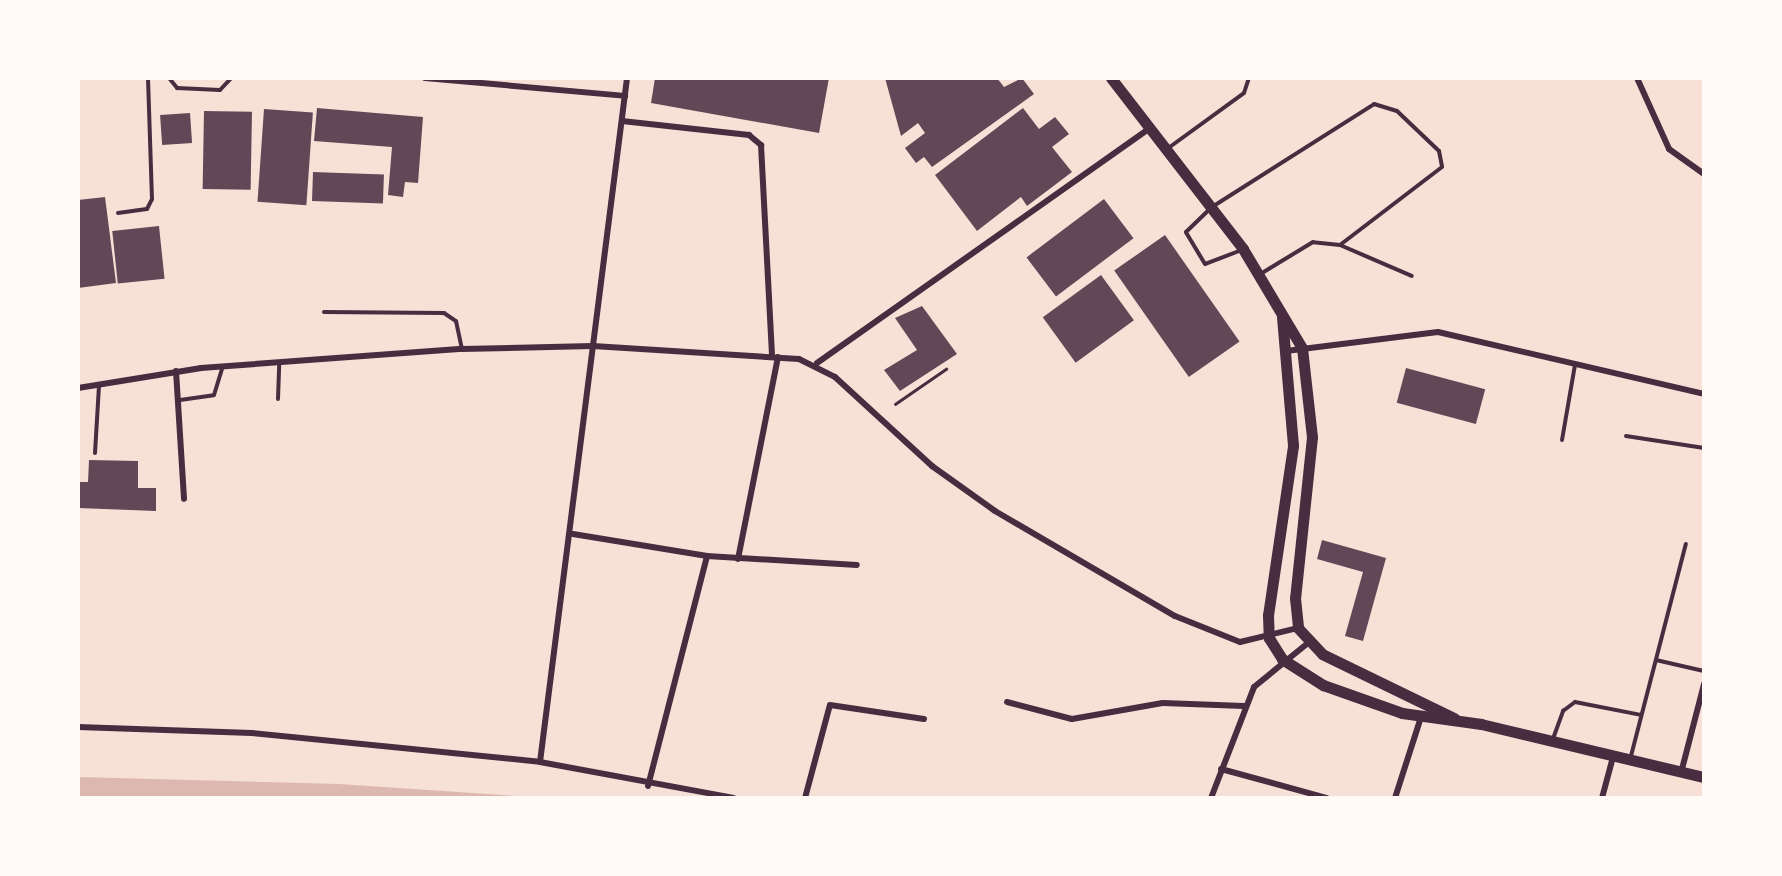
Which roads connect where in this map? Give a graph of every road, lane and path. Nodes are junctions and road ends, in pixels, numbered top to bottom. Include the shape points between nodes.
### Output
1 (148, 78) edge
2 (169, 78) edge
3 (231, 78) edge
4 (425, 78) edge
5 (627, 78) edge
6 (1110, 78) edge
7 (1249, 78) edge
8 (1637, 78) edge
9 (625, 96) junction
10 (622, 122) junction
11 (1150, 128) junction
12 (1167, 148) junction
13 (1704, 174) edge
14 (1212, 207) junction
15 (118, 213) dead end
16 (1340, 245) junction
17 (1243, 248) junction
18 (1261, 274) junction
19 (1412, 276) dead end
20 (324, 312) dead end
21 (1282, 312) junction
22 (593, 346) junction
23 (462, 348) junction
24 (1302, 348) junction
25 (1286, 351) junction
26 (775, 356) junction
27 (279, 362) junction
28 (817, 363) junction
29 (1575, 363) junction
30 (223, 366) junction
31 (946, 369) dead end
32 (176, 371) junction
33 (99, 384) junction
34 (78, 388) edge
35 (1704, 394) edge
36 (278, 399) dead end
37 (178, 400) junction
38 (896, 404) dead end
39 (1626, 436) dead end
40 (1562, 440) dead end
41 (1704, 448) edge
42 (95, 453) dead end
43 (184, 499) dead end
44 (573, 534) junction
45 (1686, 544) dead end
46 (707, 556) junction
47 (738, 560) junction
48 (857, 565) dead end
49 (1298, 628) junction
50 (1269, 638) junction
51 (1308, 643) junction
52 (1282, 659) junction
53 (1656, 660) junction
54 (1704, 670) edge
55 (1704, 684) edge
56 (1006, 702) dead end
57 (1426, 702) junction
58 (1244, 706) junction
59 (1641, 716) junction
60 (1420, 718) junction
61 (1454, 718) junction
62 (924, 719) dead end
63 (78, 727) edge
64 (1552, 740) junction
65 (1614, 756) junction
66 (1630, 760) junction
67 (540, 762) junction
68 (1220, 769) junction
69 (1681, 773) junction
70 (1704, 778) edge
71 (648, 786) junction
72 (734, 798) edge
73 (805, 798) edge
74 (1211, 798) edge
75 (1327, 798) edge
76 (1395, 798) edge
77 (1602, 798) edge

1 - 15 lane via 152,199 147,209
2 - 3 lane via 176,88 220,90
4 - 9 street
5 - 9 street
6 - 11 highway
7 - 12 lane via 1244,93
8 - 13 street via 1669,149
9 - 10 street
10 - 22 street
10 - 26 street via 749,135 761,145
11 - 12 highway
11 - 28 street
12 - 14 highway
14 - 16 lane via 1360,112 1386,104 1439,151 1442,166
14 - 17 highway
14 - 17 lane via 1186,232 1200,262
16 - 18 lane via 1312,242
16 - 19 lane
17 - 18 highway
18 - 21 highway
20 - 23 lane via 444,313 456,321
21 - 24 highway
21 - 25 highway
22 - 23 street
22 - 26 street
22 - 44 street
23 - 27 street
24 - 25 street
24 - 29 street via 1457,334
24 - 49 highway via 1312,437
25 - 50 highway via 1293,446
26 - 28 street
26 - 47 street
27 - 30 street
27 - 36 lane
28 - 50 street via 932,466 1036,536 1204,629 1240,642
29 - 35 street
29 - 40 lane
30 - 32 street
30 - 37 lane via 214,395
31 - 38 path
32 - 33 street
32 - 37 street
33 - 34 street
33 - 42 lane
37 - 43 street
39 - 41 lane
44 - 46 street
44 - 67 street
45 - 53 lane
46 - 47 street
46 - 71 street
47 - 48 street
49 - 50 street
49 - 51 highway
50 - 52 highway
51 - 52 street
51 - 57 highway
52 - 58 street via 1263,674
52 - 60 highway via 1323,684
53 - 54 lane
53 - 59 lane
55 - 69 street
56 - 58 street via 1072,719 1191,701
57 - 60 street
57 - 61 highway
58 - 68 street
59 - 64 lane via 1575,702 1563,711
59 - 66 lane
60 - 61 highway
60 - 76 street
61 - 64 highway
62 - 73 street via 830,704
63 - 67 street via 252,733
64 - 65 highway
65 - 66 highway
65 - 77 street
66 - 69 highway
67 - 71 street
68 - 74 street
68 - 75 street
69 - 70 highway
71 - 72 street

